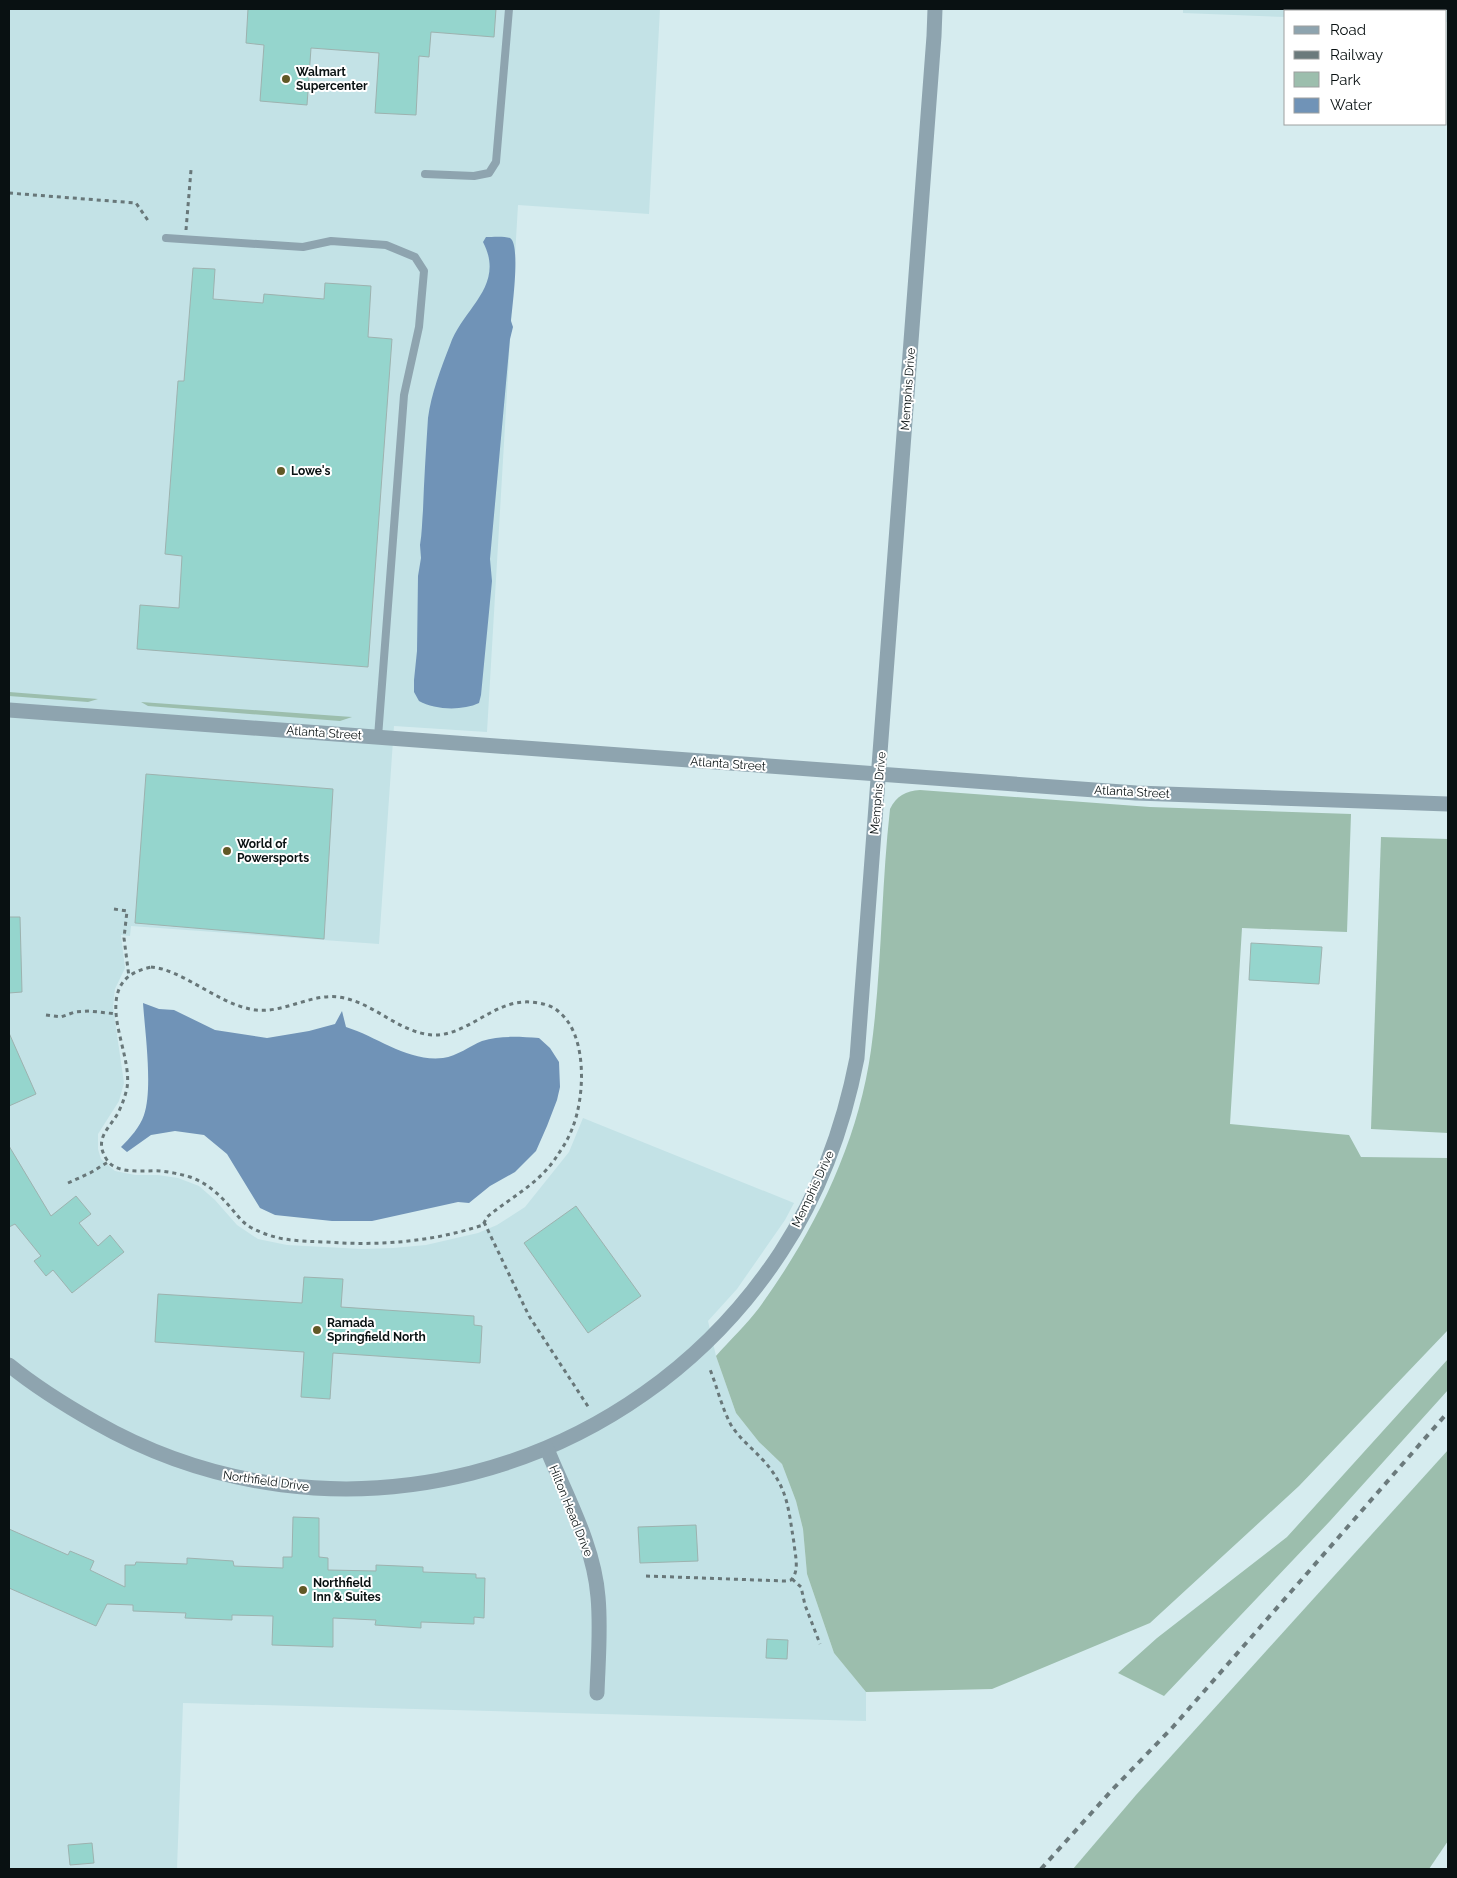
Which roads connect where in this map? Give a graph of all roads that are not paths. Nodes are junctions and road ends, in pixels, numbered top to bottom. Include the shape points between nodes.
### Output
1 (509, 9) edge
2 (935, 9) edge
3 (425, 174) dead end
4 (166, 238) dead end
5 (9, 710) edge
6 (378, 737) junction
7 (879, 775) junction
8 (1448, 804) edge
9 (9, 1364) edge
10 (547, 1449) junction
11 (597, 1693) dead end

1 - 3 lane via 496,162 489,173 474,176
2 - 7 street, Memphis Drive
4 - 6 lane via 303,247 331,241 386,245 415,257 424,271 419,327 404,395
5 - 6 street, Atlanta Street
6 - 7 street, Atlanta Street
7 - 8 street, Atlanta Street via 1146,793
7 - 10 street, Memphis Drive via 857,1058 850,1095 831,1150 800,1221 763,1278 732,1316 673,1372 602,1421
9 - 10 street, Northfield Drive via 31,1383 119,1436 166,1457 212,1472 261,1482 334,1489 414,1484 464,1476
10 - 11 street, Hilton Head Drive via 586,1542 595,1574 598,1597

